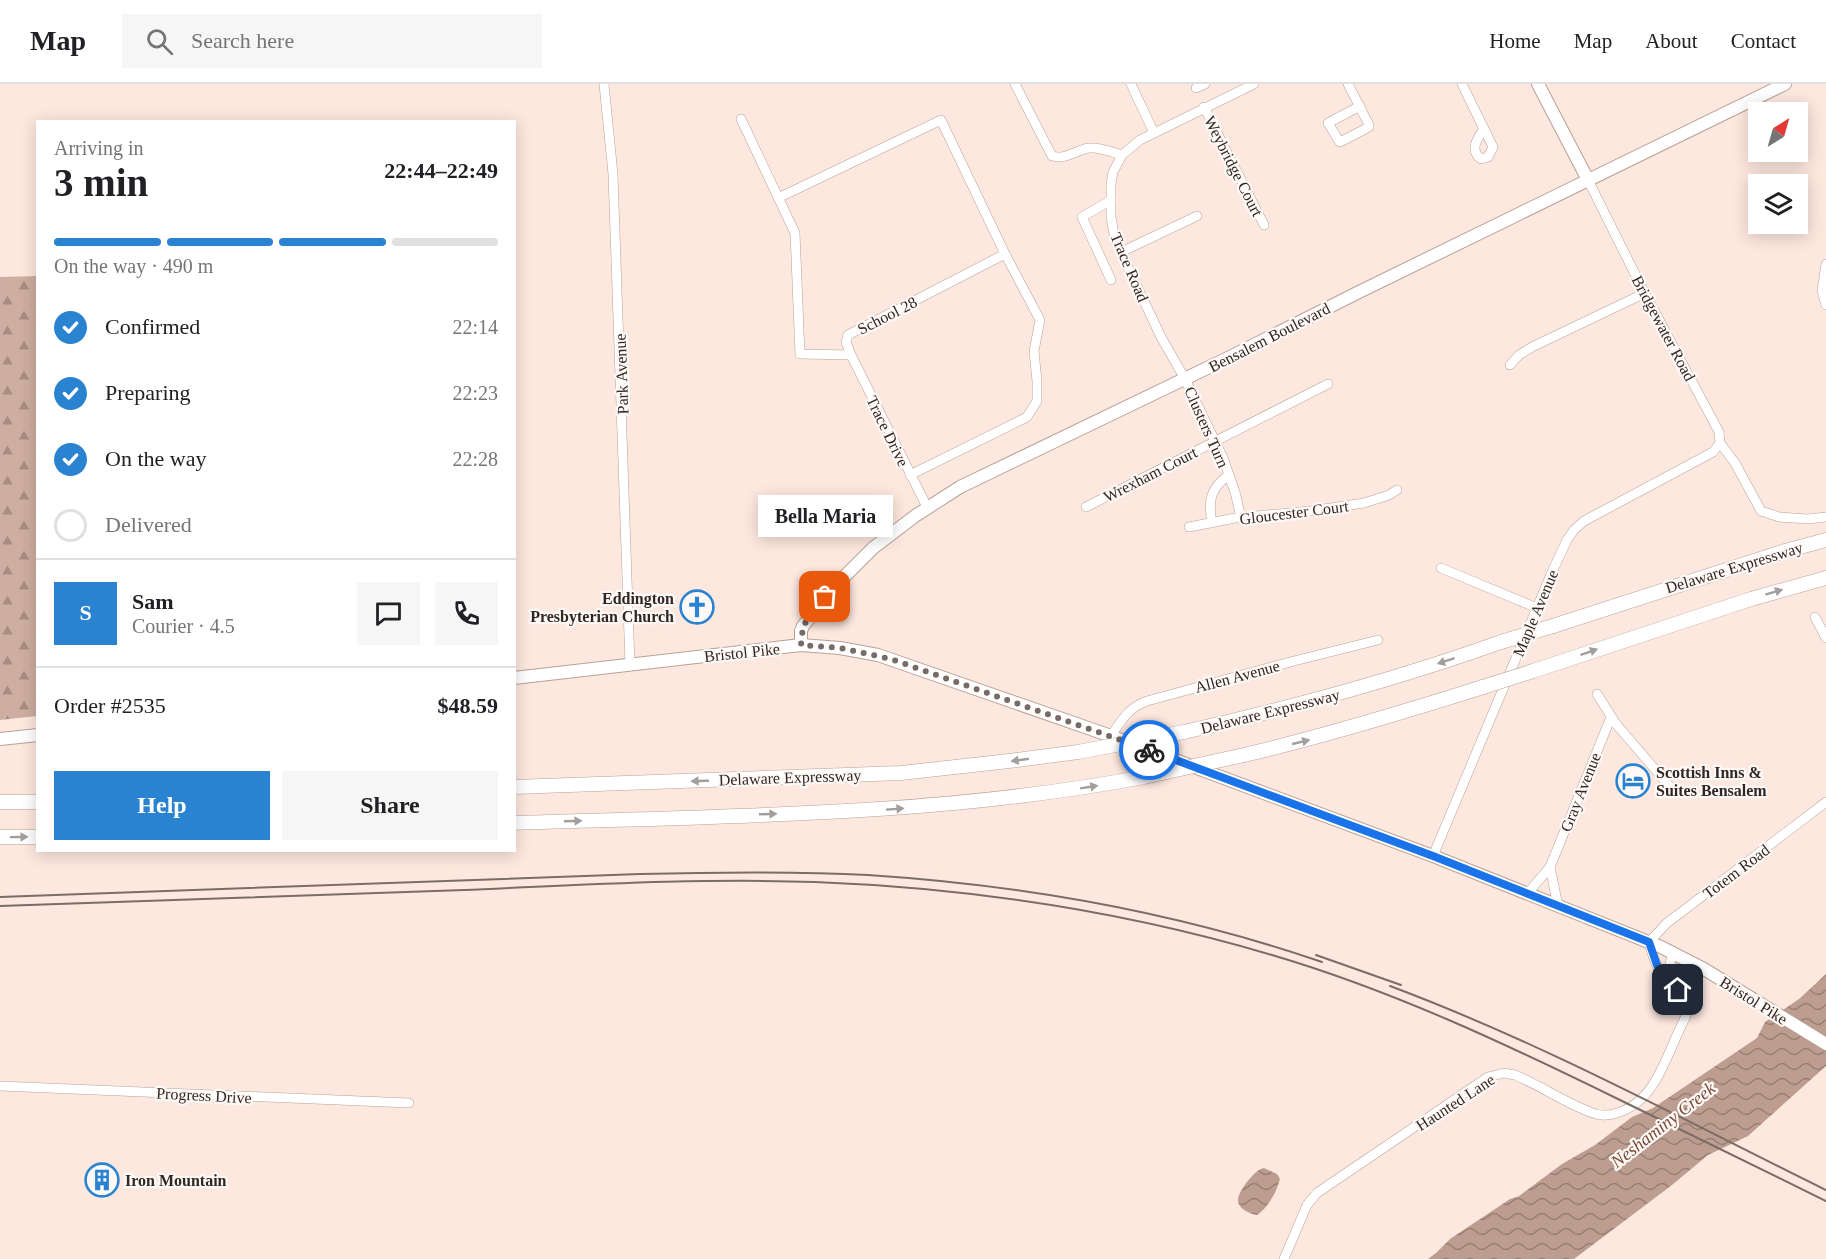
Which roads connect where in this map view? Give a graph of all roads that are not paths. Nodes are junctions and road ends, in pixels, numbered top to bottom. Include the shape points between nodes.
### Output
1 (604, 84) edge
2 (1015, 84) edge
3 (1131, 84) edge
4 (1231, 84) edge
5 (1254, 84) edge
6 (1348, 84) edge
7 (1462, 84) edge
8 (1538, 84) edge
9 (1785, 84) edge
10 (1234, 94) junction
11 (1360, 106) junction
12 (1204, 107) junction
13 (741, 119) dead end
14 (1484, 129) dead end
15 (1154, 133) junction
16 (1122, 154) junction
17 (1588, 180) junction
18 (778, 198) junction
19 (1111, 200) junction
20 (1197, 216) dead end
21 (1264, 225) dead end
22 (1120, 252) junction
23 (1005, 254) junction
24 (1826, 264) edge
25 (1112, 280) dead end
26 (1645, 293) junction
27 (1826, 305) edge
28 (851, 355) junction
29 (1510, 366) dead end
30 (1185, 379) junction
31 (1328, 384) dead end
32 (1214, 441) junction
33 (1720, 443) junction
34 (910, 475) junction
35 (1229, 475) junction
36 (1396, 490) dead end
37 (927, 507) junction
38 (1086, 507) dead end
39 (1826, 517) edge
40 (1240, 518) junction
41 (1212, 523) junction
42 (1189, 527) dead end
43 (1826, 540) edge
44 (1441, 568) dead end
45 (1826, 578) edge
46 (1537, 608) junction
47 (1815, 616) dead end
48 (1826, 638) edge
49 (1378, 640) dead end
50 (801, 645) junction
51 (630, 665) junction
52 (516, 678) edge
53 (1597, 694) dead end
54 (1611, 717) junction
55 (36, 735) edge
56 (1111, 736) junction
57 (0, 739) edge
58 (516, 787) edge
59 (1671, 788) dead end
60 (0, 802) edge
61 (36, 802) edge
62 (1824, 808) edge
63 (516, 823) edge
64 (0, 837) edge
65 (36, 837) edge
66 (1433, 856) junction
67 (1550, 867) junction
68 (1527, 894) junction
69 (1558, 906) junction
70 (1649, 942) junction
71 (1673, 953) junction
72 (1668, 978) junction
73 (1826, 1044) edge
74 (0, 1086) edge
75 (409, 1103) dead end
76 (1284, 1259) edge

1 - 51 street, Park Avenue via 613,174
2 - 16 street via 1052,156 1064,157 1088,148
3 - 15 street
4 - 10 street
5 - 10 street
6 - 11 street
7 - 14 street
8 - 17 main road, Bridgewater Road
9 - 17 main road, Bensalem Boulevard
10 - 12 street
11 - 11 street via 1369,127 1340,142 1329,123
12 - 15 street
12 - 21 street, Weybridge Court
13 - 18 street, School 28
15 - 16 street
16 - 19 street, Trace Road via 1113,172
17 - 26 street, Bridgewater Road
17 - 30 main road, Bensalem Boulevard
18 - 23 street via 940,120
18 - 28 street, School 28 via 795,233 800,354
19 - 22 street, Trace Road
19 - 25 street via 1082,217
20 - 22 street
22 - 30 street, Trace Road
23 - 28 street, School 28 via 848,335 846,342
23 - 34 street via 1040,320 1034,351 1037,401 1027,417
24 - 27 street via 1822,291
26 - 29 street via 1538,344 1519,355
26 - 33 street, Bridgewater Road via 1719,432
28 - 34 street, Trace Drive
30 - 32 street, Clusters Turn
30 - 37 main road, Bensalem Boulevard via 974,479
31 - 32 street, Wrexham Court
32 - 35 street, Clusters Turn
32 - 38 street, Wrexham Court
33 - 39 street, Bridgewater Road via 1761,511 1779,517
33 - 46 street, Maple Avenue via 1713,452 1594,515 1574,530
34 - 37 street, Trace Drive
35 - 40 street, Clusters Turn
35 - 41 street, Clusters Turn via 1210,498
36 - 40 street, Gloucester Court via 1364,503
37 - 50 main road, Bensalem Boulevard via 859,560 835,586 803,626
40 - 41 street, Gloucester Court
41 - 42 street, Gloucester Court
43 -> 58 highway, Delaware Expressway, bridge via 1358,688 1184,732 1078,752 901,773
44 - 46 street
63 -> 45 highway, bridge via 912,807 1052,792 1144,777 1367,724
46 - 66 street, Maple Avenue
47 - 48 street
49 - 56 street, Allen Avenue via 1147,700 1126,714
50 - 51 main road, Bristol Pike
50 - 56 main road, Bristol Pike via 882,657
51 - 52 main road, Bristol Pike
53 - 54 street
54 - 59 street
54 - 67 street, Gray Avenue
55 - 57 main road
56 - 66 main road, Bristol Pike
60 - 61 highway
62 - 70 street, Totem Road via 1667,923
64 -> 65 highway
66 - 68 main road, Bristol Pike
67 - 68 street, Gray Avenue
67 - 69 street
68 - 69 main road, Bristol Pike
69 - 70 main road, Bristol Pike
70 - 71 main road, Bristol Pike
70 - 72 street, Haunted Lane via 1657,965
71 - 72 street
71 - 73 main road, Bristol Pike
72 - 76 street, Haunted Lane via 1686,1000 1687,1014 1655,1083 1636,1103 1616,1113 1595,1114 1515,1075 1488,1077 1317,1192 1307,1205
74 - 75 street, Progress Drive

